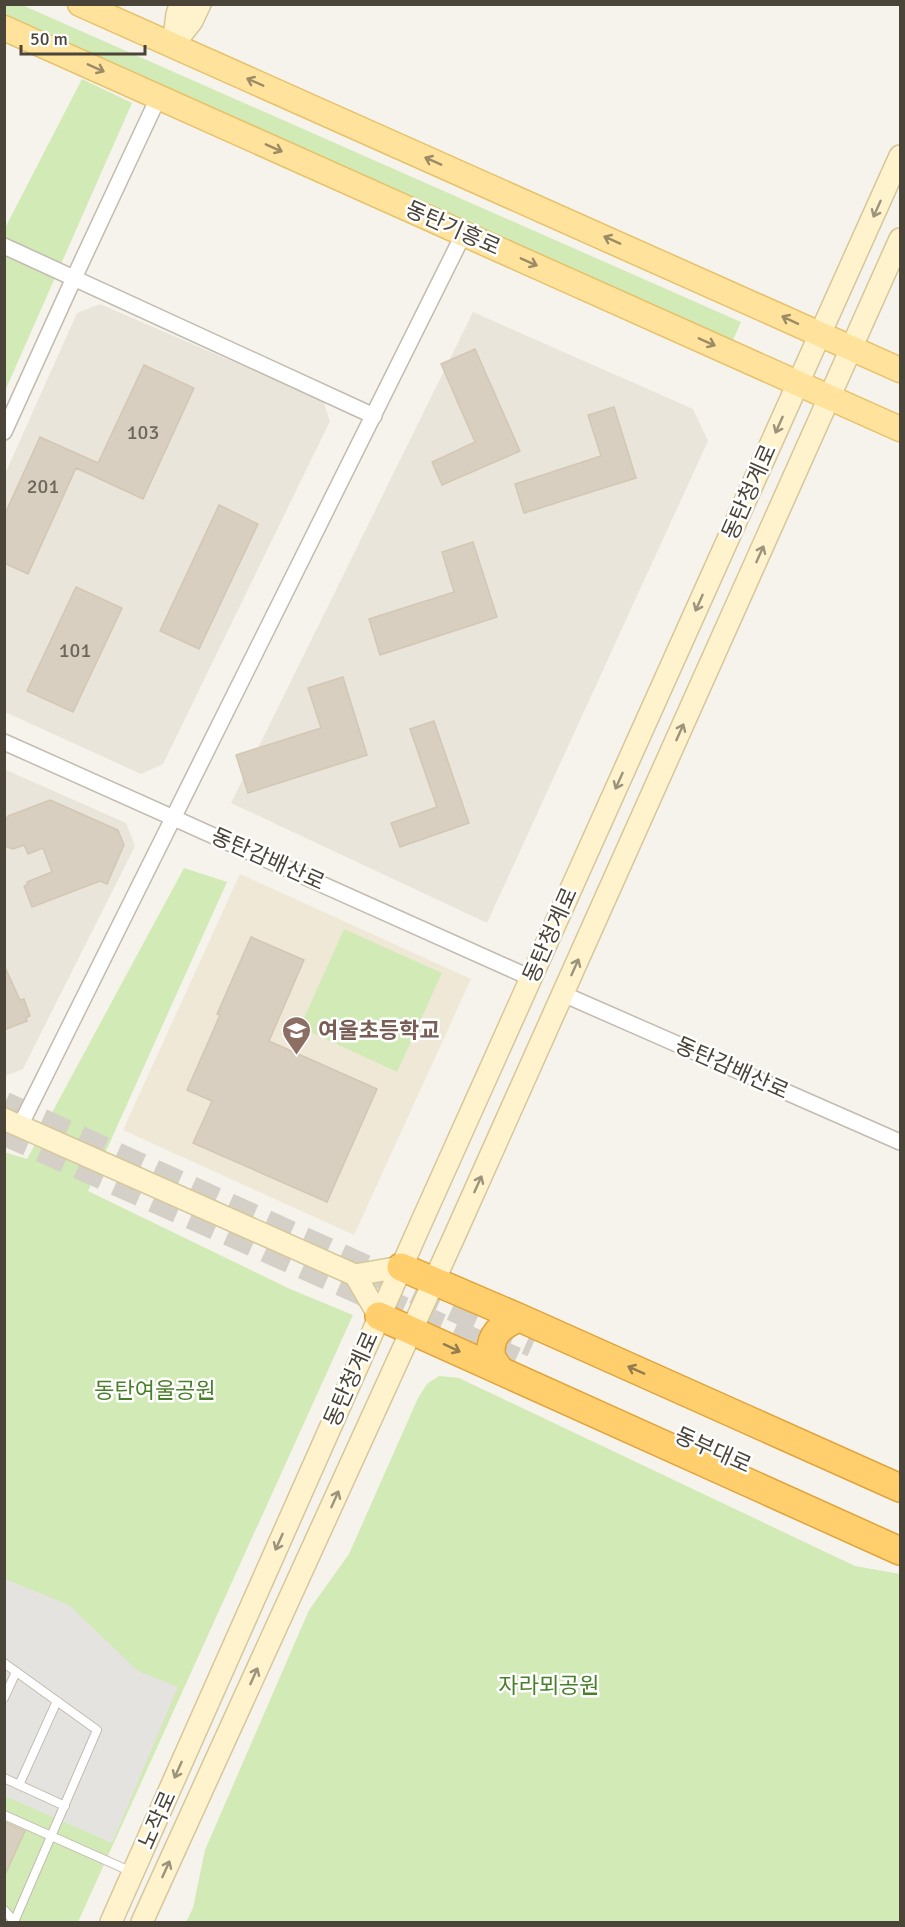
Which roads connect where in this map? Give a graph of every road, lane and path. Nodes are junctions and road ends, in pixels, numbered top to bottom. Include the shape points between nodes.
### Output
1 (80, 4) edge
2 (181, 4) edge
3 (200, 4) edge
4 (4, 28) edge
5 (173, 45) junction
6 (159, 96) junction
7 (900, 156) edge
8 (464, 233) junction
9 (900, 239) edge
10 (4, 246) edge
11 (74, 278) junction
12 (820, 334) junction
13 (852, 348) junction
14 (900, 369) edge
15 (798, 383) junction
16 (830, 397) junction
17 (374, 416) junction
18 (900, 429) edge
19 (4, 432) edge
20 (4, 742) edge
21 (174, 817) junction
22 (531, 978) junction
23 (563, 994) junction
24 (12, 1122) edge
25 (900, 1142) edge
26 (401, 1267) junction
27 (355, 1275) junction
28 (434, 1282) junction
29 (380, 1316) junction
30 (520, 1318) junction
31 (412, 1330) junction
32 (520, 1360) junction
33 (900, 1488) edge
34 (900, 1506) edge
35 (900, 1535) edge
36 (900, 1551) edge
37 (4, 1663) edge
38 (16, 1671) junction
39 (4, 1698) edge
40 (57, 1701) junction
41 (202, 1717) joint
42 (230, 1730) joint
43 (4, 1778) edge
44 (18, 1785) junction
45 (65, 1806) junction
46 (4, 1815) edge
47 (52, 1836) junction
48 (133, 1872) junction
49 (4, 1910) edge
50 (14, 1922) edge
51 (111, 1923) edge
52 (142, 1923) edge

1 - 5 main road
2 - 5 street
3 - 5 street
4 -> 6 main road, 동탄기흥로
12 -> 5 main road
6 -> 8 main road, 동탄기흥로
6 - 11 street
7 -> 12 street, 동탄청계로
8 -> 15 main road, 동탄기흥로
8 - 17 street
9 - 13 street, 동탄청계로
10 - 11 street
11 - 17 street
11 - 19 street
12 - 13 main road
12 - 15 street, 동탄청계로
13 - 14 main road
13 - 16 street, 동탄청계로
15 - 16 main road, 동탄기흥로
15 -> 22 street, 동탄청계로
16 - 18 main road, 동탄기흥로
23 -> 16 street, 동탄청계로
17 - 21 street
20 - 21 street, 동탄감배산로
21 - 22 street, 동탄감배산로
21 - 24 street
22 - 26 street, 동탄청계로
23 - 25 street, 동탄감배산로
28 -> 23 street, 동탄청계로
24 - 27 street
26 - 27 street
26 - 28 highway
26 - 29 street, 동탄청계로
27 - 29 street
28 - 30 highway
28 - 31 street, 동탄청계로
29 - 31 highway
29 -> 41 street, 동탄청계로
30 - 32 highway via 502,1325 493,1343 492,1358
33 -> 30 highway
31 -> 32 highway
42 -> 31 street, 동탄청계로
32 - 34 highway, 동부대로
32 - 35 highway, 동부대로
32 - 36 highway
37 - 38 lane
38 - 39 lane
38 - 40 lane
40 - 44 lane
40 - 45 lane via 97,1730
41 -> 48 street, 노작로
52 -> 42 street, 노작로
43 - 44 lane
44 - 45 lane
45 - 47 lane
46 - 47 lane
47 - 48 lane
47 - 50 lane
48 - 51 street, 노작로
49 - 50 lane

